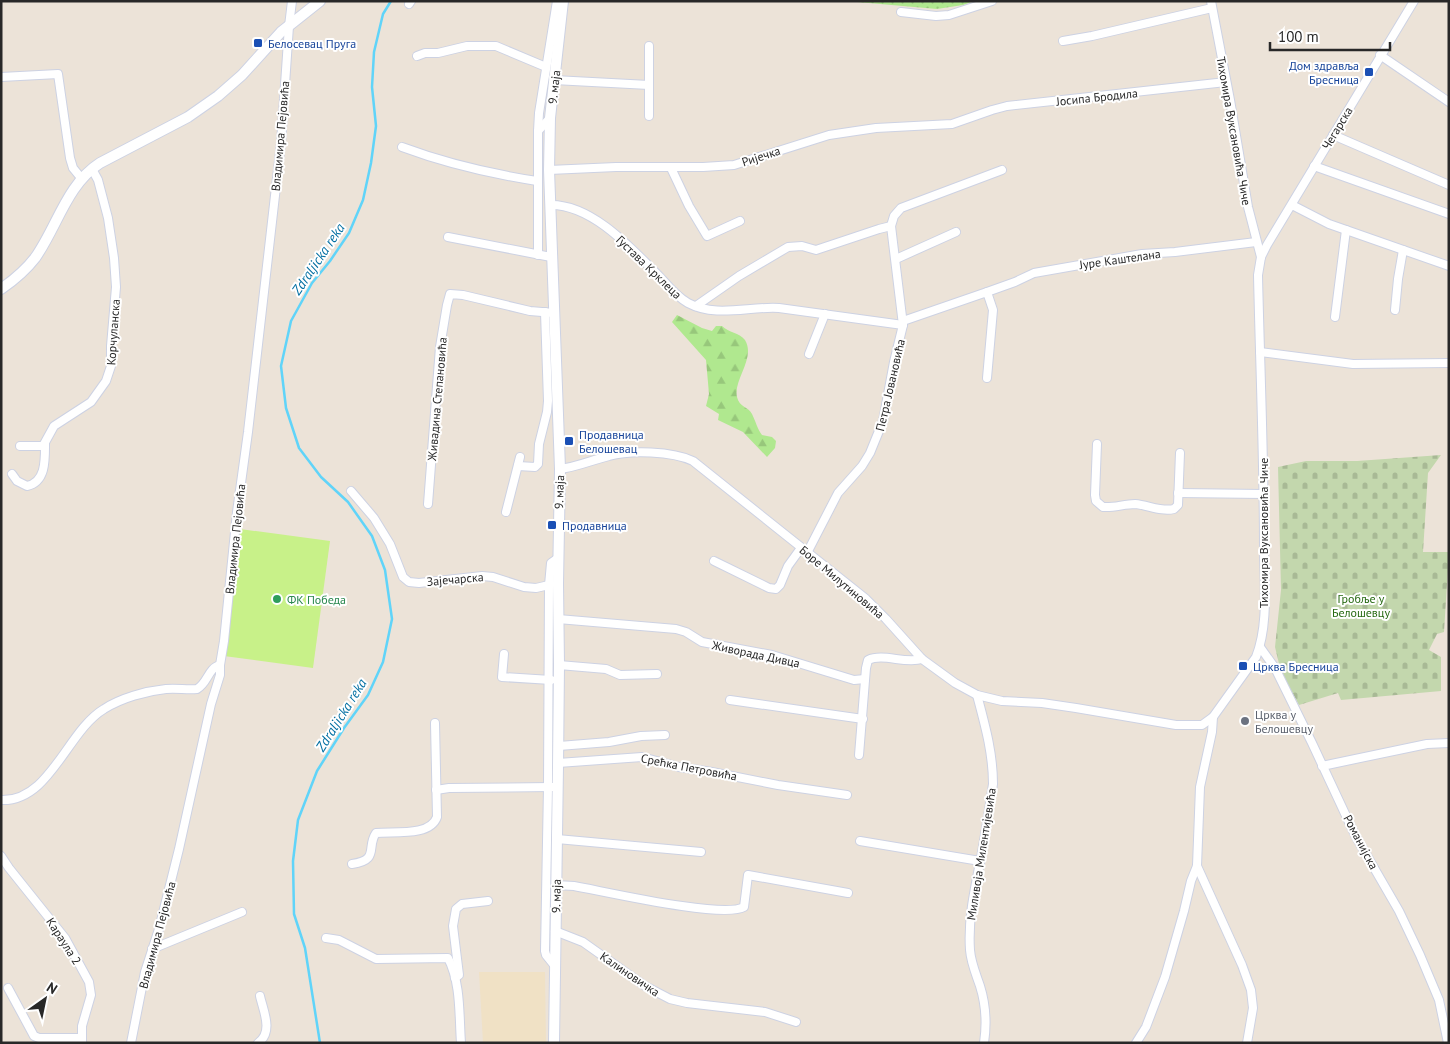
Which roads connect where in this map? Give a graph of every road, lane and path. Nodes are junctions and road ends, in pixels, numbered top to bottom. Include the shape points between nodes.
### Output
1 (292, 1) edge
2 (320, 1) edge
3 (557, 1) edge
4 (563, 1) edge
5 (992, 1) edge
6 (1414, 1) edge
7 (1211, 5) edge
8 (901, 12) dead end
9 (289, 26) junction
10 (1063, 41) dead end
11 (650, 46) dead end
12 (417, 56) dead end
13 (1380, 56) junction
14 (546, 67) junction
15 (1, 77) edge
16 (554, 80) junction
17 (1226, 82) junction
18 (649, 85) junction
19 (1449, 102) edge
20 (650, 116) dead end
21 (550, 118) junction
22 (969, 118) joint
23 (538, 131) junction
24 (1333, 134) junction
25 (402, 147) dead end
26 (1314, 166) junction
27 (671, 168) junction
28 (92, 169) junction
29 (549, 170) junction
30 (1002, 170) dead end
31 (82, 179) junction
32 (537, 181) junction
33 (1449, 185) edge
34 (550, 204) junction
35 (1292, 205) junction
36 (1449, 214) edge
37 (740, 221) dead end
38 (891, 226) junction
39 (1346, 230) junction
40 (956, 232) dead end
41 (448, 238) dead end
42 (1256, 242) junction
43 (1403, 250) junction
44 (538, 255) junction
45 (551, 257) junction
46 (1262, 257) junction
47 (896, 259) junction
48 (1449, 266) edge
49 (1, 289) edge
50 (987, 292) junction
51 (696, 306) junction
52 (1395, 310) dead end
53 (549, 313) junction
54 (825, 314) junction
55 (1335, 317) dead end
56 (903, 323) junction
57 (1260, 352) junction
58 (808, 354) dead end
59 (1449, 363) edge
60 (987, 378) dead end
61 (45, 444) junction
62 (1097, 444) dead end
63 (20, 446) dead end
64 (1180, 453) dead end
65 (520, 456) dead end
66 (518, 466) junction
67 (560, 469) junction
68 (12, 474) dead end
69 (351, 491) dead end
70 (1178, 493) junction
71 (1264, 494) junction
72 (428, 504) dead end
73 (506, 512) dead end
74 (804, 550) junction
75 (558, 558) junction
76 (714, 561) dead end
77 (548, 585) junction
78 (558, 620) junction
79 (1260, 647) junction
80 (504, 654) dead end
81 (922, 659) junction
82 (220, 665) junction
83 (559, 665) junction
84 (657, 674) dead end
85 (865, 679) junction
86 (548, 680) junction
87 (559, 681) junction
88 (977, 695) junction
89 (730, 700) dead end
90 (1213, 717) junction
91 (863, 719) junction
92 (435, 723) dead end
93 (665, 735) dead end
94 (1449, 743) edge
95 (558, 746) junction
96 (859, 755) dead end
97 (558, 763) junction
98 (1322, 766) junction
99 (553, 787) junction
100 (436, 790) junction
101 (848, 794) dead end
102 (1, 800) edge
103 (557, 839) junction
104 (860, 840) dead end
105 (702, 852) dead end
106 (1, 856) edge
107 (980, 862) junction
108 (352, 864) dead end
109 (1196, 866) junction
110 (556, 885) junction
111 (848, 893) dead end
112 (488, 901) dead end
113 (242, 912) dead end
114 (555, 931) junction
115 (326, 938) dead end
116 (152, 949) junction
117 (554, 965) junction
118 (455, 978) junction
119 (8, 988) dead end
120 (260, 996) dead end
121 (796, 1022) dead end
122 (82, 1040) edge
123 (262, 1042) edge
124 (1137, 1042) edge
125 (132, 1043) edge
126 (461, 1043) edge
127 (554, 1043) edge
128 (984, 1043) edge
129 (1247, 1043) edge
130 (1448, 1043) edge

1 - 9 street, Владимира Пејовића
2 - 9 main road
3 - 14 street
4 - 16 main road, 9. маја
5 - 8 street via 946,16
6 - 13 street, Чегарска
7 - 10 street
7 - 17 street, Тихомира Вуксановића Чиче
9 - 28 main road via 218,96 188,117
9 - 82 street, Владимира Пејовића via 281,143
11 - 18 street
12 - 14 street via 468,46 496,46
13 - 19 street
13 - 24 street, Чегарска
14 - 23 street
15 - 31 street via 58,74 70,158
16 - 18 street
16 - 21 main road, 9. маја
17 - 22 street, Јосипа Бродила via 1007,106
17 - 42 street, Тихомира Вуксановића Чиче
18 - 20 street
21 - 23 street
21 - 29 main road, 9. маја
22 - 27 street, Ријечка via 952,124 841,133 734,165
23 - 32 street
24 - 26 street, Чегарска
24 - 33 street
25 - 32 street via 426,156
26 - 35 street, Чегарска
26 - 36 street
27 - 29 street, Ријечка
27 - 37 street via 707,236
28 - 31 main road
28 - 61 street, Корчуланска via 108,218 114,258 116,287 112,366 91,402 57,423
29 - 34 main road, 9. маја
30 - 38 street via 901,208
31 - 49 main road via 36,256 19,276
32 - 44 street
34 - 45 main road, 9. маја
34 - 51 street, Густава Крклеца via 566,206 600,224 623,241 680,297
35 - 39 street via 1318,220
35 - 46 street, Чегарска
38 - 47 street, Петра Јовановића
38 - 51 street via 816,250 796,245 788,247
39 - 43 street
39 - 55 street
40 - 47 street
41 - 44 street
42 - 46 street, Тихомира Вуксановића Чиче
42 - 50 street, Јуре Каштелана via 1142,254 1034,273
43 - 48 street
43 - 52 street
44 - 45 street
45 - 53 main road, 9. маја
46 - 57 street, Тихомира Вуксановића Чиче via 1258,275
47 - 56 street, Петра Јовановића
50 - 56 street, Јуре Каштелана
50 - 60 street via 993,310
51 - 54 street, Густава Крклеца via 718,311 772,307
53 - 66 street via 548,401 538,464 535,468
53 - 67 main road, 9. маја
53 - 72 street, Живадина Степановића via 450,294 440,347
54 - 56 street, Густава Крклеца
54 - 58 street
56 - 74 street, Петра Јовановића via 883,421 874,446 862,466 838,492
57 - 59 street via 1353,364
57 - 71 street, Тихомира Вуксановића Чиче
61 - 63 street via 41,447
61 - 68 street via 45,462 37,482 27,486
62 - 70 street via 1095,495 1100,506 1136,504 1174,510 1178,505
64 - 70 street
65 - 66 street
66 - 73 street
67 - 74 street, Боре Милутиновића via 622,453 681,456 698,464
67 - 75 main road, 9. маја
69 - 77 street, Зајечарска via 374,518 390,544 403,577 409,582 482,576 524,587
70 - 71 street
71 - 79 street, Тихомира Вуксановића Чиче via 1264,613
74 - 76 street, Петра Јовановића via 788,566 776,589
74 - 81 street, Боре Милутиновића via 877,610
75 - 77 street via 551,563
75 - 78 main road, 9. маја
77 - 86 street
78 - 83 main road, 9. маја
78 - 85 street, Живорада Дивца via 676,629 707,644 772,655 854,680
79 - 90 street, Тихомира Вуксановића Чиче
79 - 98 street, Романијска via 1275,668
80 - 86 street via 502,677
81 - 85 street via 870,659 866,663
81 - 88 street, Боре Милутиновића
82 - 102 street via 197,689 167,689 105,708 87,722 44,781 26,793
82 - 116 street, Владимира Пејовића via 219,683 207,720 179,849
83 - 84 street via 606,669 620,675
83 - 87 main road, 9. маја
85 - 91 street
86 - 87 street
86 - 99 street
87 - 95 main road, 9. маја
88 - 90 street, Боре Милутиновића via 1176,726 1202,725
88 - 107 street, Миливоја Милентијевића via 989,741 993,773
89 - 91 street
90 - 109 street, Тихомира Вуксановића Чиче via 1200,787
91 - 96 street
92 - 100 street
93 - 95 street
94 - 98 street via 1427,744
95 - 97 main road, 9. маја
97 - 99 main road, 9. маја
97 - 101 street, Срећка Петровића via 642,757 778,785
98 - 130 street, Романијска via 1420,955 1438,1000
99 - 100 street
99 - 103 main road, 9. маја
99 - 117 street via 545,951
100 - 108 street via 437,817 431,826 412,831 376,833 370,855
103 - 105 street
103 - 110 main road, 9. маја
104 - 107 street
106 - 122 street, Караула 2 via 65,938 89,982 91,995 82,1026
107 - 128 street, Миливоја Милентијевића via 970,911 970,951 984,1006
109 - 124 street, Тихомира Вуксановића Чиче via 1165,977
109 - 129 street via 1251,990 1253,1008
110 - 111 street via 724,911 741,909 745,905 748,875
110 - 114 main road, 9. маја
112 - 118 street via 462,904 456,910 453,926 459,975
113 - 116 street
114 - 117 main road, 9. маја
114 - 121 street, Калиновичка via 583,942 645,986 670,999 765,1012
115 - 118 street via 339,940 376,959 446,957
116 - 125 street, Владимира Пејовића
117 - 127 main road, 9. маја
118 - 126 street
119 - 122 street, Караула 2 via 34,1036
120 - 123 street via 267,1024

